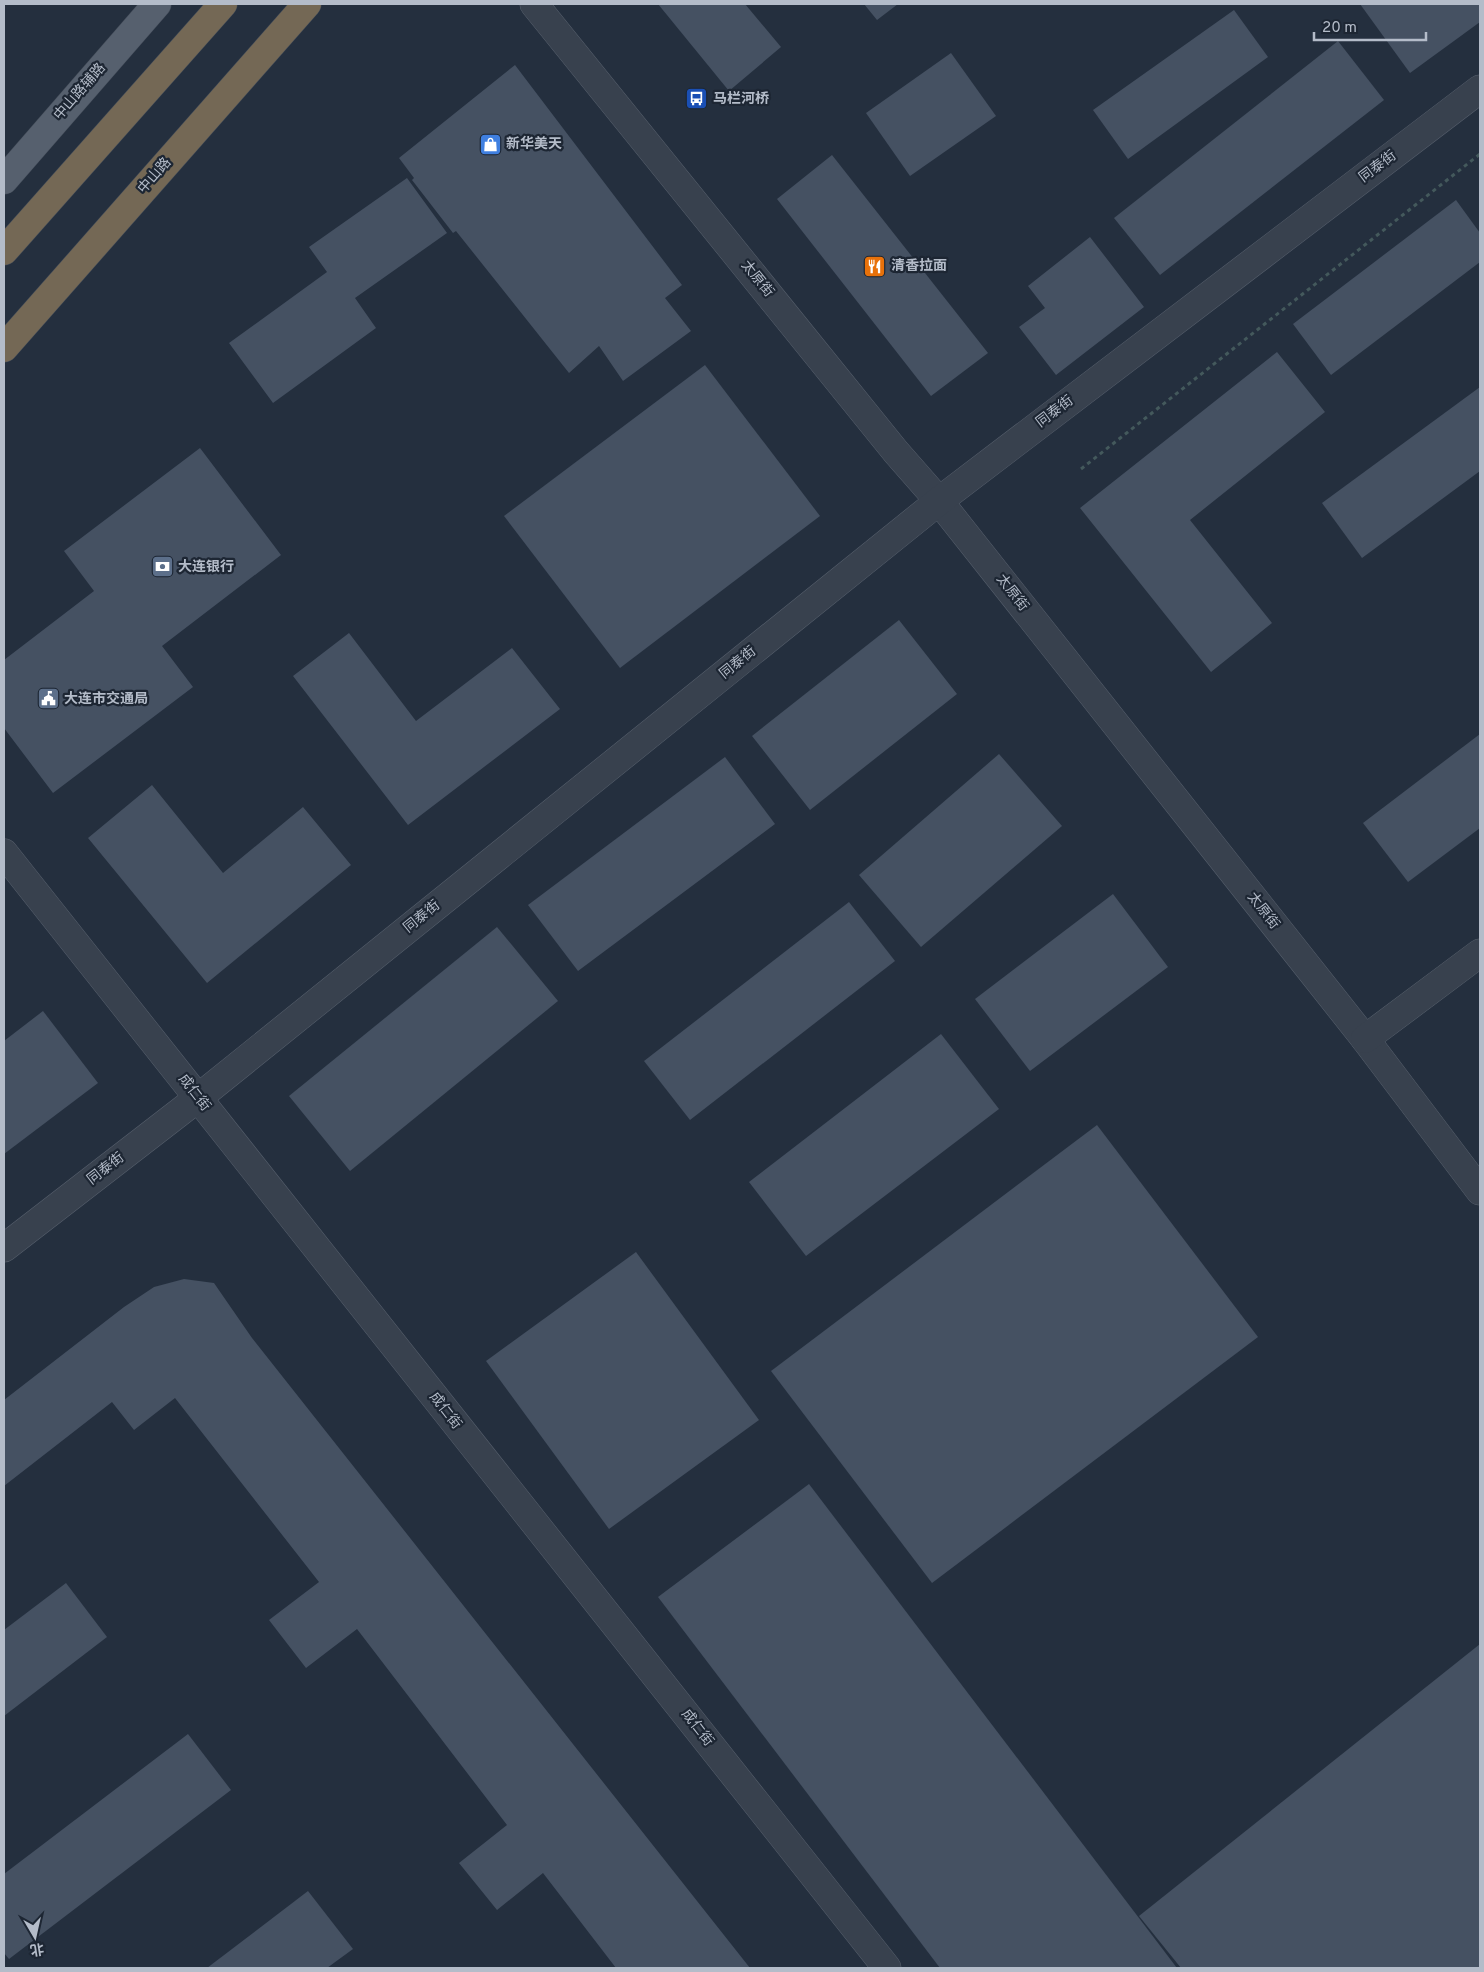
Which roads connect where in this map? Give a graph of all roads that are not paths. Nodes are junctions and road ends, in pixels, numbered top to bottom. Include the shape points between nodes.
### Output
1 (156, 4) edge
2 (223, 4) edge
3 (307, 4) edge
4 (534, 4) edge
5 (1480, 89) edge
6 (4, 180) edge
7 (4, 251) edge
8 (4, 348) edge
9 (938, 501) junction
10 (4, 853) edge
11 (1480, 952) edge
12 (1365, 1039) junction
13 (198, 1098) junction
14 (1480, 1191) edge
15 (4, 1248) edge
16 (887, 1968) edge

1 - 6 main road, 中山路辅路
2 - 7 highway
3 - 8 highway, 中山路
4 - 9 street, 太原街
5 - 9 street, 同泰街
9 - 12 street, 太原街
9 - 13 street, 同泰街
10 - 13 street, 成仁街
11 - 12 street
12 - 14 street, 太原街
13 - 15 street, 同泰街
13 - 16 street, 成仁街

